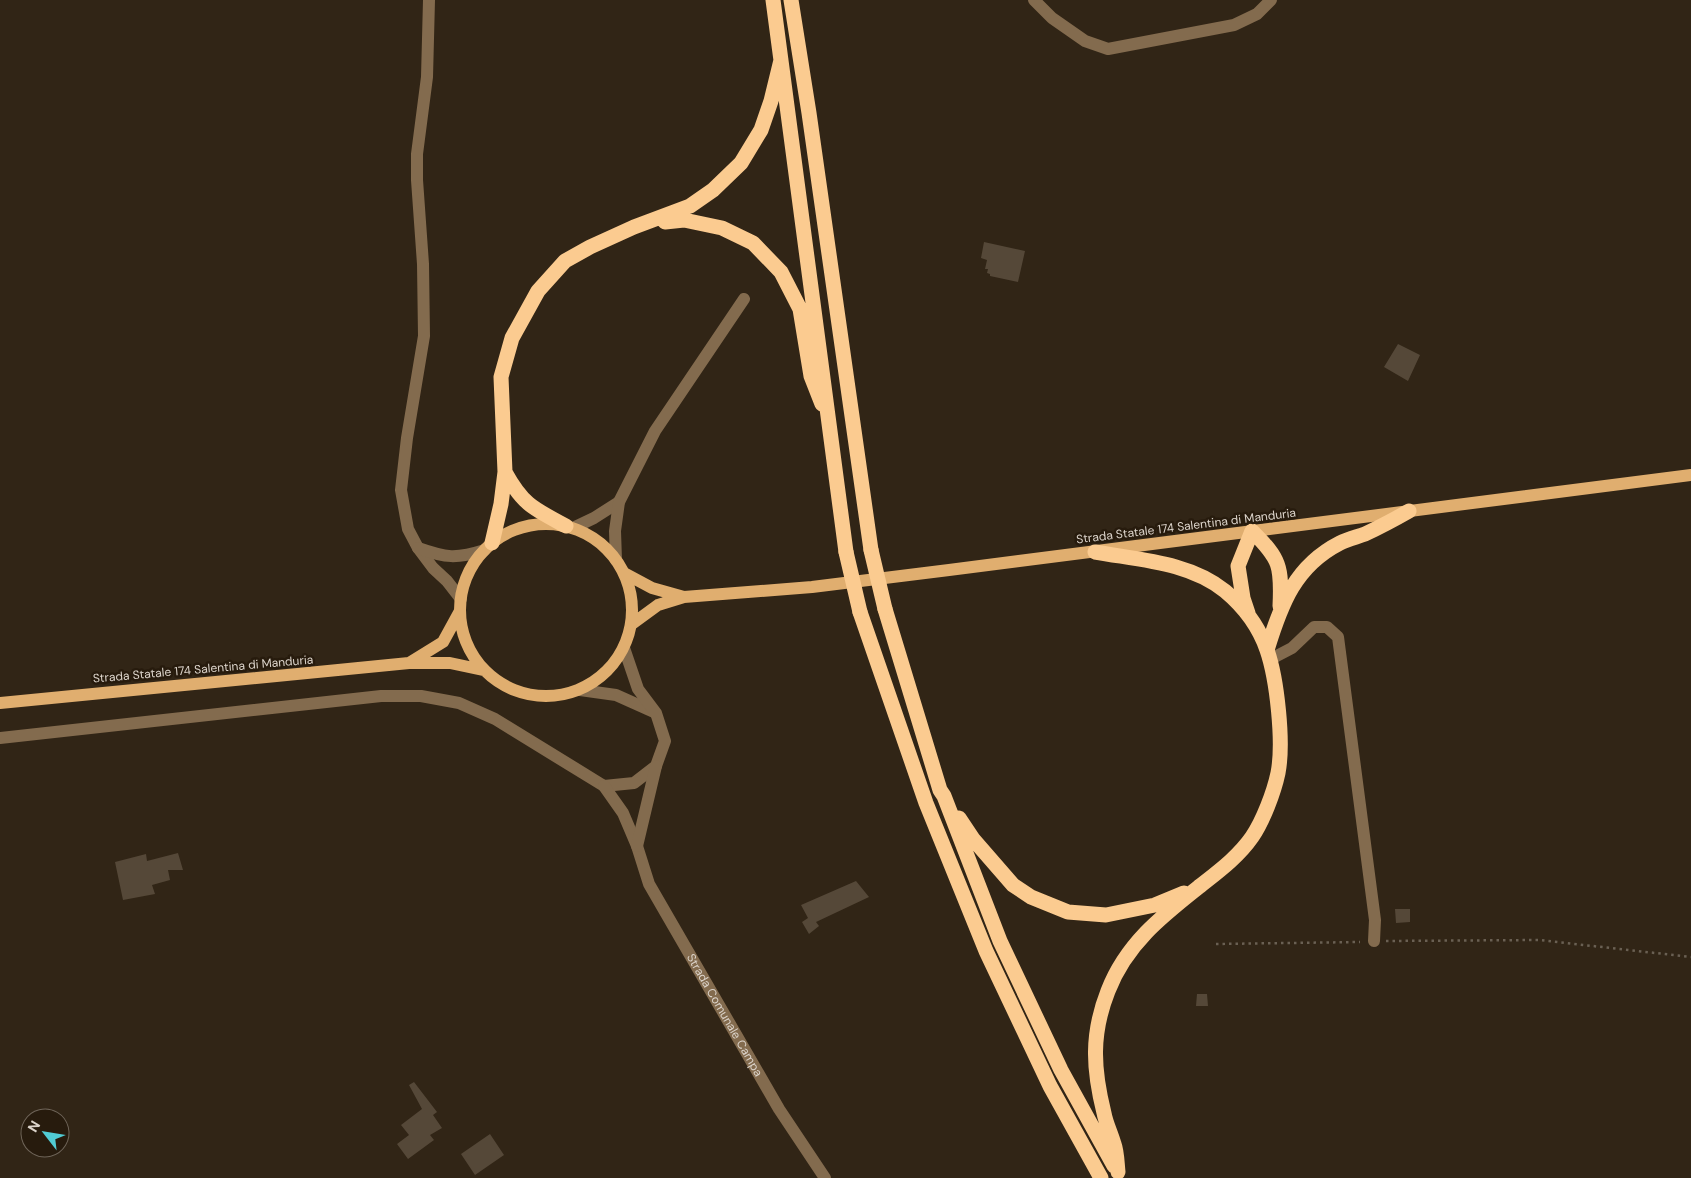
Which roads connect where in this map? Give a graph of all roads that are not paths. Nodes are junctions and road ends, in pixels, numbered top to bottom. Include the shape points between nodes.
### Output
1 (429, 0) edge
2 (773, 0) edge
3 (791, 0) edge
4 (1034, 0) edge
5 (1271, 0) edge
6 (781, 60) junction
7 (634, 227) junction
8 (744, 300) dead end
9 (831, 428) junction
10 (505, 472) junction
11 (1691, 475) edge
12 (619, 502) junction
13 (1409, 511) junction
14 (569, 527) junction
15 (1252, 531) junction
16 (488, 546) junction
17 (418, 548) junction
18 (1095, 552) junction
19 (616, 560) junction
20 (624, 573) junction
21 (684, 597) junction
22 (460, 605) junction
23 (1280, 610) junction
24 (1250, 619) junction
25 (632, 624) junction
26 (624, 648) junction
27 (1268, 655) junction
28 (409, 663) junction
29 (483, 670) junction
30 (580, 690) junction
31 (0, 703) edge
32 (656, 713) junction
33 (0, 738) edge
34 (656, 766) junction
35 (604, 786) junction
36 (944, 796) junction
37 (637, 846) junction
38 (1199, 886) junction
39 (1374, 941) road end
40 (1119, 1175) edge
41 (825, 1178) edge
42 (1101, 1178) edge

1 - 17 street via 428,77 417,154 424,264 424,336 401,490 408,529
2 - 6 highway
3 - 36 highway, bridge via 870,550 885,609
4 - 5 street via 1052,18 1085,41 1108,49 1234,25 1257,14
6 - 7 highway via 761,130 741,163 713,190 690,206
6 - 9 highway
7 - 9 highway via 684,220 722,228 753,243 767,257 780,272 800,309 811,376
7 - 10 highway via 565,262 538,291 512,338 501,377
8 - 12 street via 655,430
9 - 42 highway, bridge via 846,552 860,612 926,803 986,951 1050,1086
10 - 14 highway via 529,506
10 - 16 highway
11 - 13 main road, Strada Statale 174 Salentina di Manduria
12 - 14 street via 594,518
12 - 19 street
13 - 15 main road, Strada Statale 174 Salentina di Manduria
13 - 23 highway via 1340,543 1313,561 1297,579
14 - 16 main road via 550,524 520,528
14 - 19 main road via 589,535
15 - 18 main road, Strada Statale 174 Salentina di Manduria
15 - 23 highway via 1279,565
15 - 24 highway via 1238,566
16 - 17 street via 462,557 437,555
16 - 22 main road via 466,577
17 - 22 street via 447,581
18 - 21 main road, Strada Statale 174 Salentina di Manduria via 812,587
18 - 24 highway via 1179,566 1225,591
19 - 20 main road
20 - 21 main road, Strada Statale 174 Salentina di Manduria via 652,588
20 - 25 main road via 632,598
21 - 25 main road, Strada Statale 174 Salentina di Manduria via 658,605
22 - 28 main road, Strada Statale 174 Salentina di Manduria via 443,642
22 - 29 main road via 463,633 470,653
23 - 27 highway
24 - 27 highway
25 - 26 main road
26 - 30 main road via 598,680
26 - 32 street via 638,689
27 - 38 highway via 1281,740 1278,773 1267,807 1253,835 1233,860
27 - 39 street via 1292,648 1314,627 1327,627 1338,637 1375,920
28 - 29 main road, Strada Statale 174 Salentina di Manduria via 450,663
28 - 31 main road, Strada Statale 174 Salentina di Manduria
29 - 30 main road via 499,683 539,697 560,696
30 - 32 street via 616,694
32 - 34 street via 665,741
33 - 35 street via 381,696 421,696 459,702 495,719
34 - 35 street via 634,784
34 - 37 street
35 - 37 street, Strada Comunale Campa via 623,813
36 - 38 highway via 973,839 1013,885 1030,897 1068,912 1106,915 1155,905
36 - 40 highway via 1000,941 1060,1070
37 - 41 street, Strada Comunale Campa via 649,884 779,1108
38 - 40 highway via 1134,944 1102,1007 1094,1045 1097,1082 1115,1146

